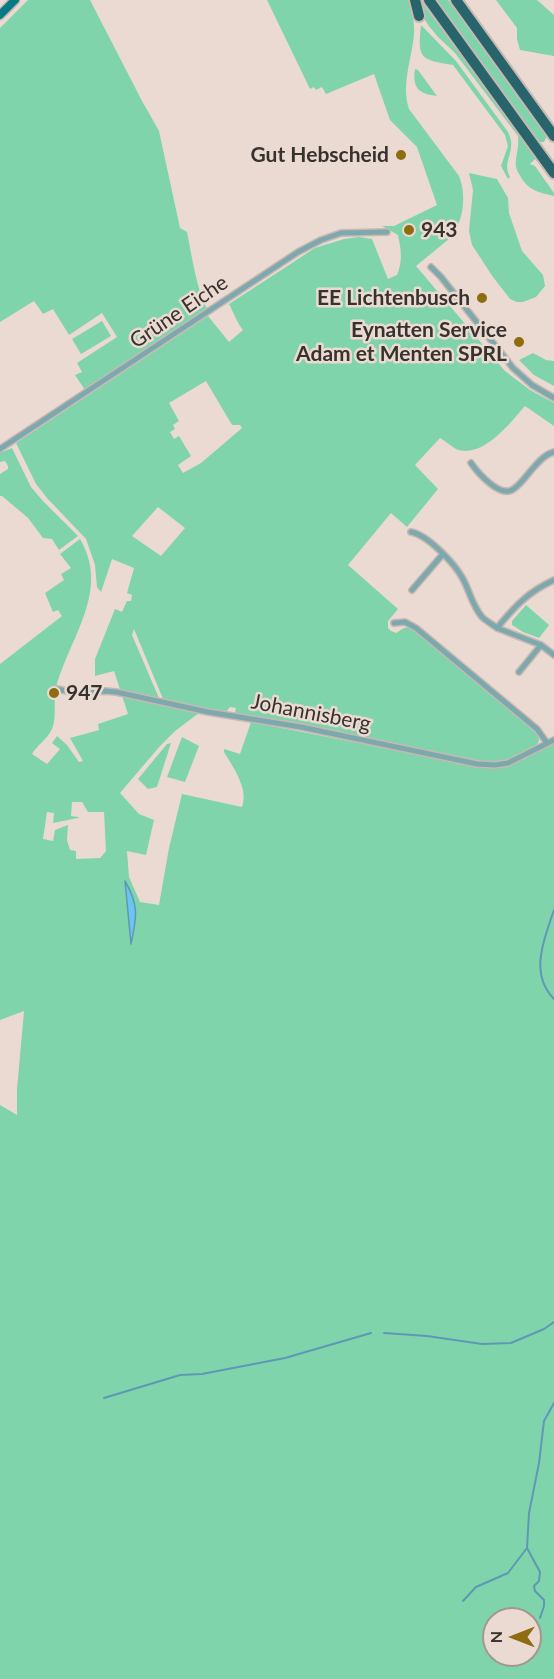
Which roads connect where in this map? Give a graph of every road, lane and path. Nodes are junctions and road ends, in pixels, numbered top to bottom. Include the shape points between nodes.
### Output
1 (15, 0) edge
2 (415, 0) edge
3 (429, 0) edge
4 (456, 0) edge
5 (0, 15) edge
6 (419, 16) dead end
7 (554, 136) edge
8 (554, 173) edge
9 (387, 232) dead end
10 (431, 267) dead end
11 (554, 398) edge
12 (0, 449) edge
13 (554, 452) edge
14 (471, 463) dead end
15 (411, 532) dead end
16 (443, 554) junction
17 (554, 580) edge
18 (412, 590) dead end
19 (394, 623) dead end
20 (498, 628) junction
21 (541, 645) junction
22 (554, 655) edge
23 (519, 672) dead end
24 (57, 689) dead end
25 (554, 740) edge
26 (547, 743) junction

1 - 5 main road
2 - 6 highway
3 - 8 highway
4 - 7 highway
9 - 12 street, Grüne Eiche via 341,233 298,252
10 - 11 street via 513,368
13 - 14 street via 542,458 516,488 506,492 495,487
15 - 16 street via 430,540
16 - 18 street
16 - 20 street via 455,565 483,618
17 - 20 street via 530,592
19 - 26 street via 405,622 416,628 537,729
20 - 21 street
21 - 22 street
21 - 23 street
24 - 26 street, Johannisberg via 81,694 116,692 477,764 508,763
25 - 26 street, Johannisberg

